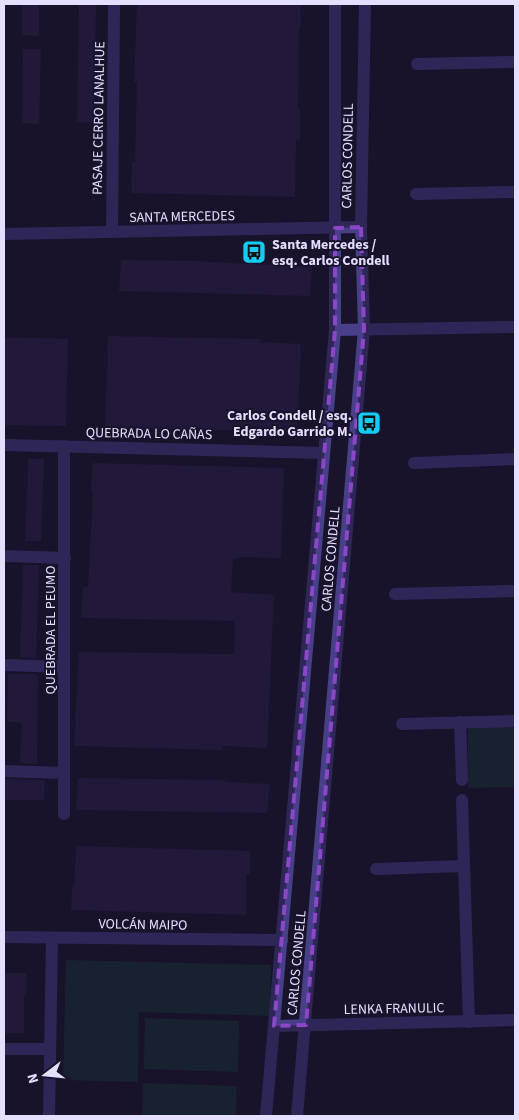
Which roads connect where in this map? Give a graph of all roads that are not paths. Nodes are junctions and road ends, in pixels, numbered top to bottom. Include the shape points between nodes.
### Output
1 (114, 4) edge
2 (335, 4) edge
3 (365, 4) edge
4 (515, 62) edge
5 (417, 64) dead end
6 (515, 192) edge
7 (416, 194) dead end
8 (361, 227) junction
9 (335, 228) junction
10 (112, 232) junction
11 (4, 234) edge
12 (515, 327) edge
13 (364, 329) junction
14 (335, 330) junction
15 (4, 445) edge
16 (64, 446) junction
17 (324, 453) junction
18 (515, 459) edge
19 (414, 463) dead end
20 (4, 556) edge
21 (65, 558) junction
22 (515, 591) edge
23 (395, 594) dead end
24 (4, 665) edge
25 (64, 666) junction
26 (515, 721) edge
27 (460, 722) junction
28 (402, 724) dead end
29 (4, 771) edge
30 (64, 773) junction
31 (462, 780) dead end
32 (462, 800) dead end
33 (64, 814) dead end
34 (464, 866) junction
35 (376, 869) dead end
36 (4, 937) edge
37 (52, 938) junction
38 (282, 940) junction
39 (515, 1020) edge
40 (468, 1022) junction
41 (306, 1025) junction
42 (274, 1026) junction
43 (4, 1049) edge
44 (49, 1049) junction
45 (49, 1116) edge
46 (266, 1116) edge
47 (297, 1116) edge

1 - 10 street, PASAJE CERRO LANALHUE
2 - 9 street, CARLOS CONDELL
3 - 8 street, CARLOS CONDELL
4 - 5 street
6 - 7 street
8 - 9 street, SANTA MERCEDES
8 - 13 street, CARLOS CONDELL
9 - 10 street, SANTA MERCEDES
9 - 14 street, CARLOS CONDELL
10 - 11 street, SANTA MERCEDES
12 - 13 street
13 - 14 street
13 - 41 street, CARLOS CONDELL
14 - 17 street, CARLOS CONDELL
15 - 16 street, QUEBRADA LO CAÑAS
16 - 17 street, QUEBRADA LO CAÑAS
16 - 21 street, QUEBRADA EL PEUMO
17 - 38 street, CARLOS CONDELL
18 - 19 street
20 - 21 street
21 - 25 street, QUEBRADA EL PEUMO
22 - 23 street
24 - 25 street
25 - 30 street, QUEBRADA EL PEUMO
26 - 27 street
27 - 28 street
27 - 31 street
29 - 30 street
30 - 33 street, QUEBRADA EL PEUMO
32 - 34 street
34 - 35 street
34 - 40 street
36 - 37 street, VOLCÁN MAIPO
37 - 38 street, VOLCÁN MAIPO
37 - 44 street
38 - 42 street, CARLOS CONDELL
39 - 40 street, LENKA FRANULIC
40 - 41 street, LENKA FRANULIC
41 - 42 street, LENKA FRANULIC
41 - 47 street, CARLOS CONDELL
42 - 46 street, CARLOS CONDELL
43 - 44 street
44 - 45 street

